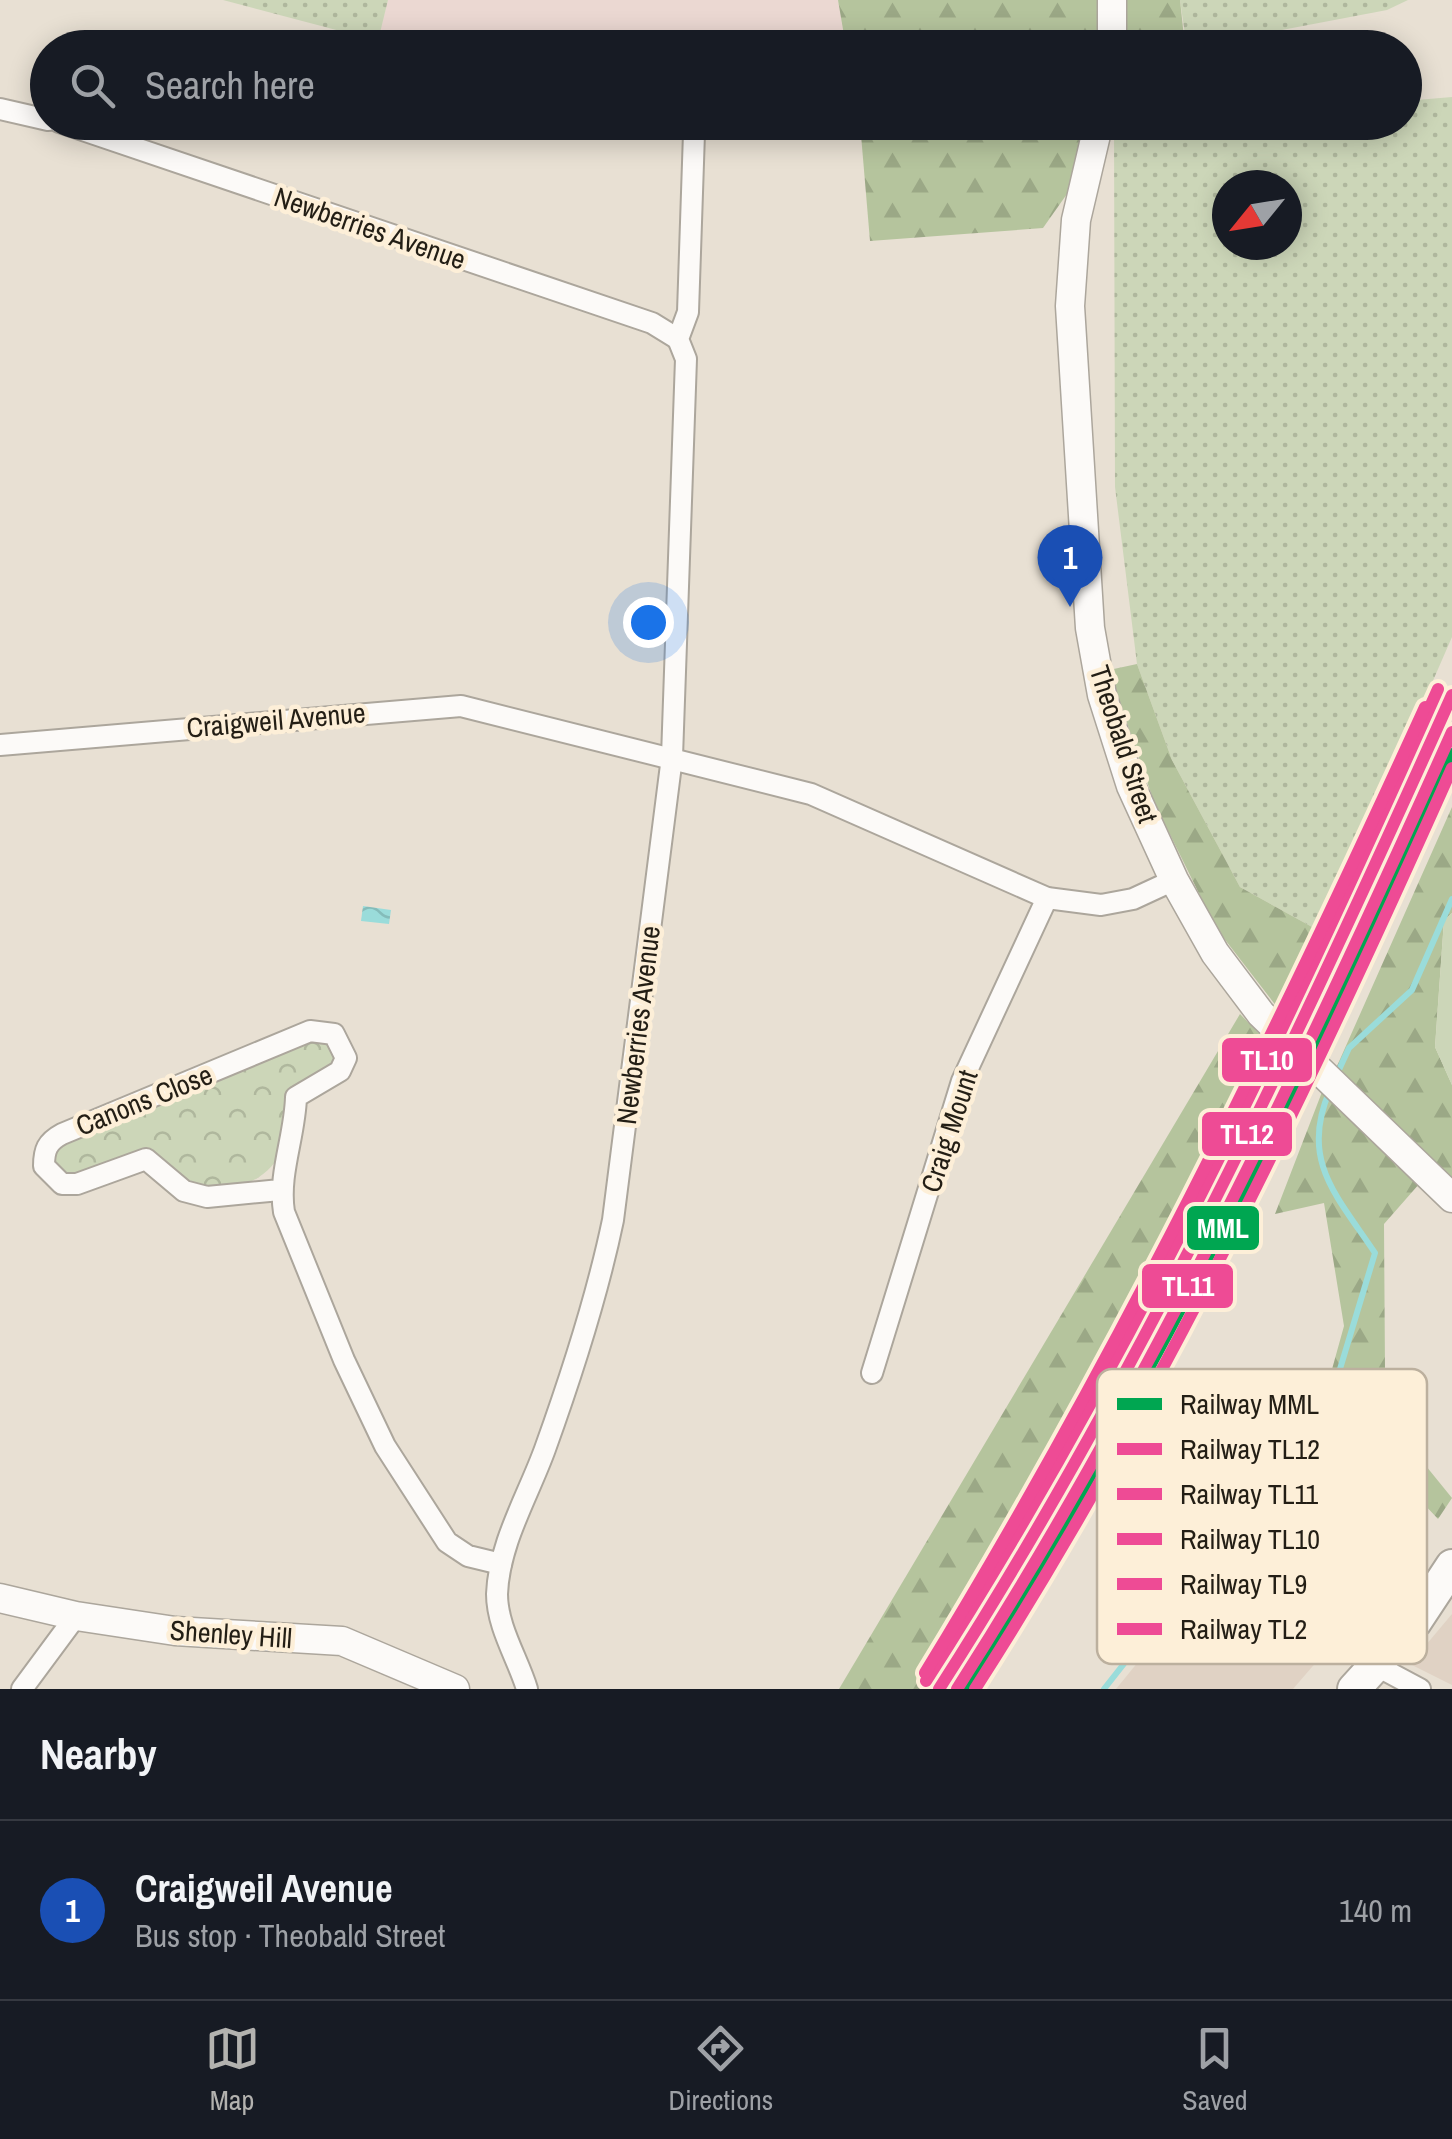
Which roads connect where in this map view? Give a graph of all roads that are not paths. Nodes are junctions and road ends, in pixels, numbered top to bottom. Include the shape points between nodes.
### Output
1 (1112, 0) edge
2 (1112, 30) edge
3 (0, 109) edge
4 (30, 116) edge
5 (112, 140) edge
6 (694, 140) edge
7 (1095, 140) edge
8 (678, 339) junction
9 (0, 745) edge
10 (672, 757) junction
11 (1174, 880) junction
12 (1048, 898) junction
13 (280, 1190) junction
14 (1452, 1198) edge
15 (872, 1373) dead end
16 (501, 1564) junction
17 (1452, 1566) edge
18 (0, 1598) edge
19 (1427, 1604) edge
20 (76, 1616) junction
21 (1364, 1677) edge
22 (442, 1686) edge
23 (22, 1689) edge
24 (528, 1689) edge
25 (1420, 1689) edge

1 - 2 street
3 - 4 street
5 - 8 street, Newberries Avenue via 652,323
6 - 8 street, Newberries Avenue via 688,312
7 - 11 street, Theobald Street via 1076,220 1070,306 1090,628 1102,696 1131,786
8 - 10 street, Newberries Avenue via 686,358
9 - 10 street, Craigweil Avenue via 461,706
10 - 12 street, Craigweil Avenue via 811,794
10 - 16 street, Newberries Avenue via 602,1272
11 - 12 street, Craigweil Avenue via 1133,900 1102,905
11 - 14 street, Theobald Street via 1215,952 1262,1014
12 - 15 street, Craig Mount via 962,1081
13 - 13 street, Canons Close via 207,1197 184,1192 146,1159 62,1184 44,1166 44,1154 62,1134 324,1029 343,1044 346,1058 340,1071 296,1098
13 - 16 street via 384,1446 448,1542 468,1556
16 - 24 street, Newberries Avenue via 497,1598
17 - 19 main road
18 - 20 street, Shenley Hill
20 - 22 street, Shenley Hill via 175,1631 342,1641
20 - 23 street
21 - 25 street

